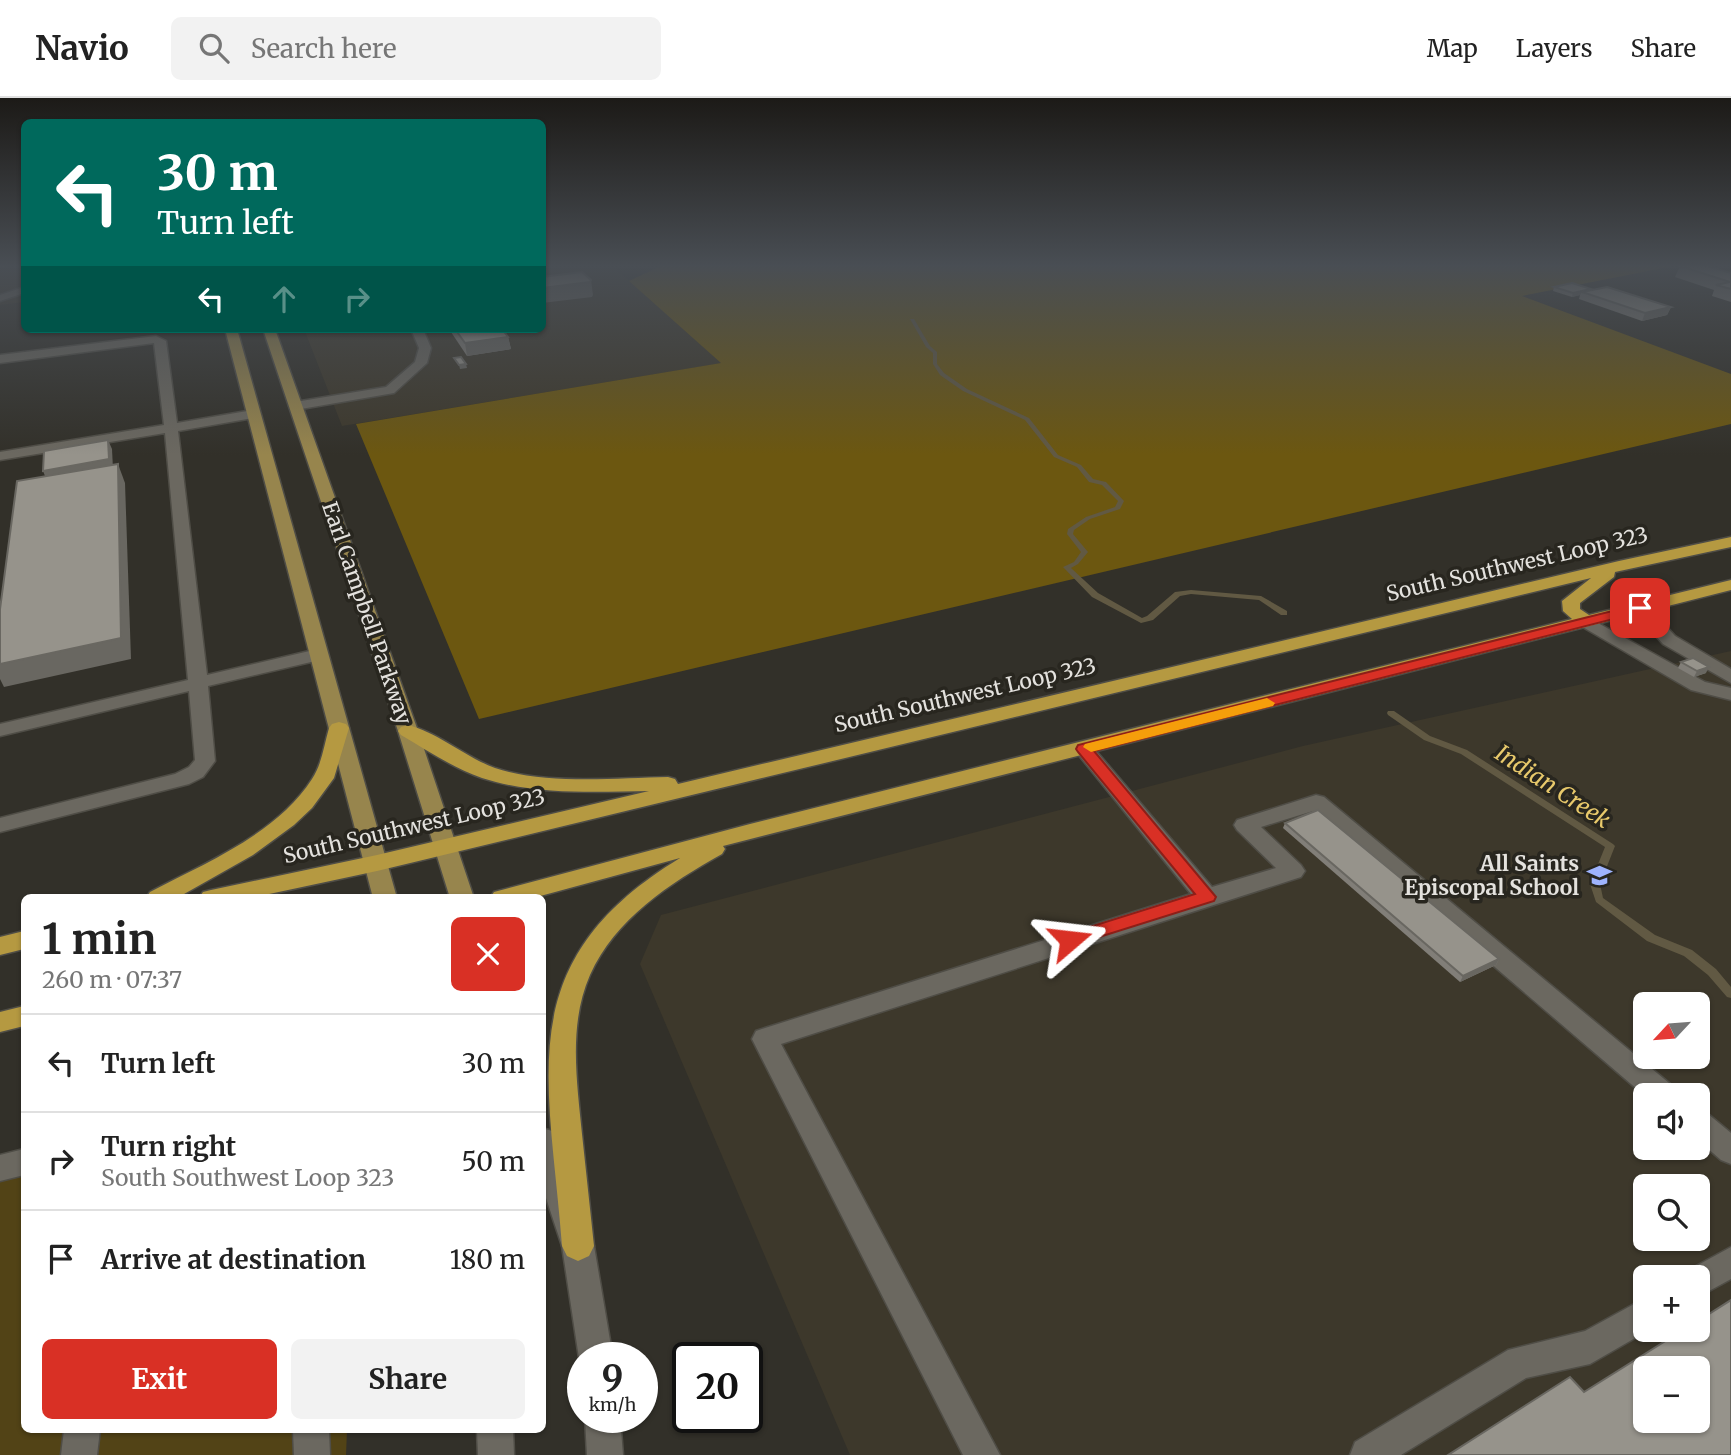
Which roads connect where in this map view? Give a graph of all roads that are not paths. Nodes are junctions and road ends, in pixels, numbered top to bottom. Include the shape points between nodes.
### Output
1 (103, 333) edge
2 (232, 333) edge
3 (270, 333) edge
4 (419, 333) edge
5 (0, 347) edge
6 (0, 359) edge
7 (295, 406) junction
8 (253, 414) junction
9 (171, 428) junction
10 (0, 456) edge
11 (1731, 542) edge
12 (1619, 566) junction
13 (1731, 586) edge
14 (1640, 608) junction
15 (1587, 622) junction
16 (318, 655) junction
17 (1731, 677) edge
18 (198, 683) junction
19 (1731, 694) edge
20 (339, 728) junction
21 (0, 730) edge
22 (408, 731) junction
23 (1084, 749) junction
24 (702, 784) junction
25 (0, 825) edge
26 (750, 831) junction
27 (444, 846) junction
28 (377, 863) junction
29 (165, 894) edge
30 (230, 894) edge
31 (385, 894) edge
32 (461, 894) edge
33 (517, 894) edge
34 (1207, 897) junction
35 (21, 941) edge
36 (0, 946) edge
37 (1650, 1083) edge
38 (1710, 1133) edge
39 (1731, 1151) edge
40 (546, 1152) edge
41 (21, 1163) edge
42 (0, 1168) edge
43 (578, 1246) junction
44 (1731, 1262) edge
45 (1710, 1275) edge
46 (1633, 1321) edge
47 (593, 1342) edge
48 (82, 1433) edge
49 (311, 1433) edge
50 (495, 1433) edge
51 (604, 1433) edge
52 (79, 1455) edge
53 (312, 1455) edge
54 (496, 1455) edge
55 (605, 1455) edge
56 (982, 1455) edge
57 (1368, 1455) edge

1 - 5 street
2 - 8 main road
3 - 7 main road, Earl Campbell Parkway
4 - 7 street via 425,348 421,363 390,390
6 - 9 street via 156,339 160,341
7 - 22 main road, Earl Campbell Parkway
8 - 9 street
8 - 16 main road
9 - 10 street
9 - 18 street
11 - 12 highway, South Southwest Loop 323
12 - 15 highway via 1572,601 1572,611
12 - 24 highway, South Southwest Loop 323
13 - 14 highway
14 - 15 highway
14 - 17 street via 1669,640
15 - 19 street via 1698,686
15 - 23 highway
16 - 18 street
16 - 20 main road
18 - 21 street
18 - 25 street via 205,761 196,772
20 - 28 main road
20 - 29 highway via 321,783 287,819 246,849
22 - 24 highway via 500,776 546,782
22 - 27 main road, Earl Campbell Parkway
23 - 26 highway
23 - 34 street
24 - 27 highway, South Southwest Loop 323
26 - 33 highway
26 - 43 highway via 642,894 597,943 576,981 565,1020 562,1072
27 - 28 highway, South Southwest Loop 323
27 - 32 main road, Earl Campbell Parkway
28 - 30 highway, South Southwest Loop 323
28 - 31 main road
34 - 37 street via 1293,872 1245,825 1316,803
34 - 56 street via 765,1039
35 - 36 highway
38 - 39 street
40 - 43 street
41 - 42 street
43 - 47 street
44 - 45 street
46 - 57 street via 1590,1347 1520,1362
48 - 52 street
49 - 53 street
50 - 54 street
51 - 55 street

